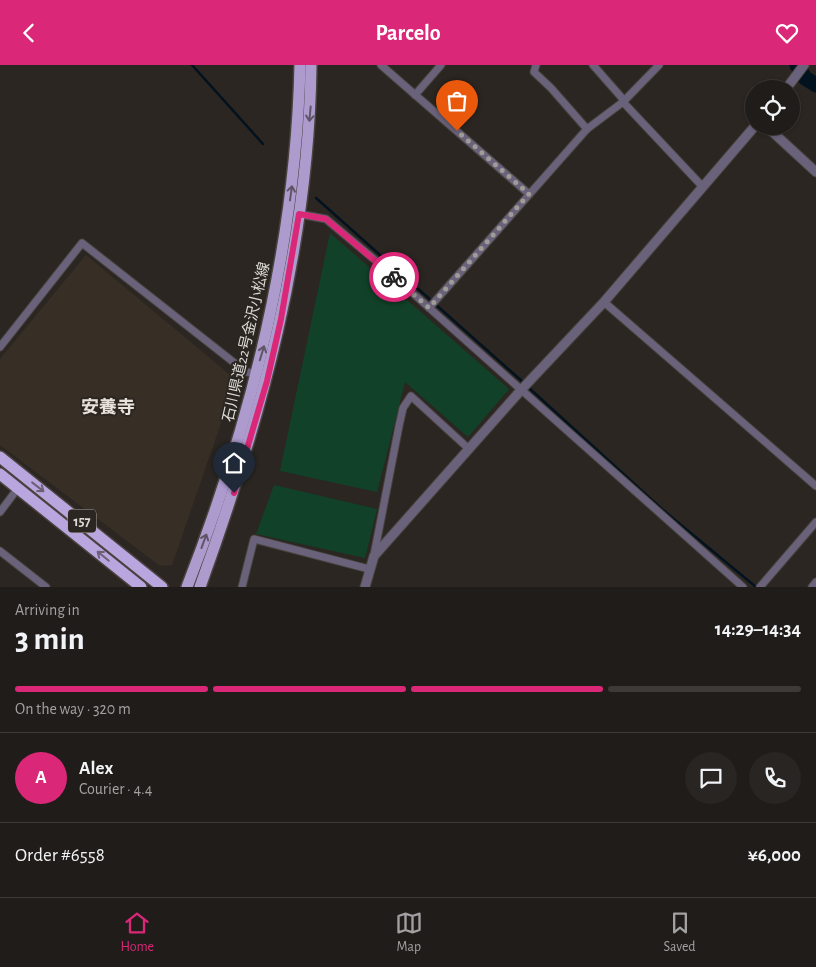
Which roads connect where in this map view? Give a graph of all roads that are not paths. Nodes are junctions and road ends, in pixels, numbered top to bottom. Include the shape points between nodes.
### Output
1 (300, 65) edge
2 (311, 65) edge
3 (381, 65) edge
4 (442, 65) edge
5 (536, 65) edge
6 (593, 65) edge
7 (659, 65) edge
8 (801, 69) edge
9 (793, 80) edge
10 (415, 95) junction
11 (623, 103) junction
12 (586, 129) junction
13 (748, 135) edge
14 (776, 135) edge
15 (816, 172) edge
16 (702, 186) junction
17 (529, 194) junction
18 (299, 214) junction
19 (604, 302) junction
20 (432, 305) junction
21 (0, 347) edge
22 (256, 373) junction
23 (525, 386) junction
24 (469, 449) junction
25 (0, 457) edge
26 (0, 474) edge
27 (816, 486) edge
28 (18, 488) junction
29 (0, 512) edge
30 (816, 522) edge
31 (0, 551) edge
32 (374, 556) junction
33 (369, 569) junction
34 (816, 582) edge
35 (46, 587) edge
36 (141, 587) edge
37 (162, 587) edge
38 (187, 587) edge
39 (200, 587) edge
40 (242, 587) edge
41 (365, 587) edge
42 (742, 587) edge
43 (760, 587) edge
44 (812, 587) edge

22 -> 1 main road, 石川県道22号金沢小松線 via 281,261 293,182
2 -> 18 main road, 石川県道22号金沢小松線 via 311,100
3 - 10 street
4 - 10 street
5 - 12 street via 534,72
6 - 11 street
7 - 11 street
8 - 9 street
10 - 17 street
11 - 12 street
11 - 16 street
12 - 17 street
13 - 16 street
14 - 15 street
16 - 19 street
17 - 20 street
18 - 20 street via 326,219
18 - 39 main road, 石川県道22号金沢小松線 via 267,381 234,493
19 - 23 street
19 - 27 street
20 - 23 street
21 - 22 street via 82,243 246,372
38 -> 22 main road, 石川県道22号金沢小松線 via 225,483
23 - 24 street
23 - 42 street via 583,447 689,537
24 - 32 street
24 - 32 street via 411,396 403,408
25 -> 37 highway, 157
26 - 28 highway, 157
28 - 29 street
36 -> 28 highway, 157
30 - 43 street
31 - 35 street
32 - 33 street
33 - 40 street via 254,539
33 - 41 street
34 - 44 street

